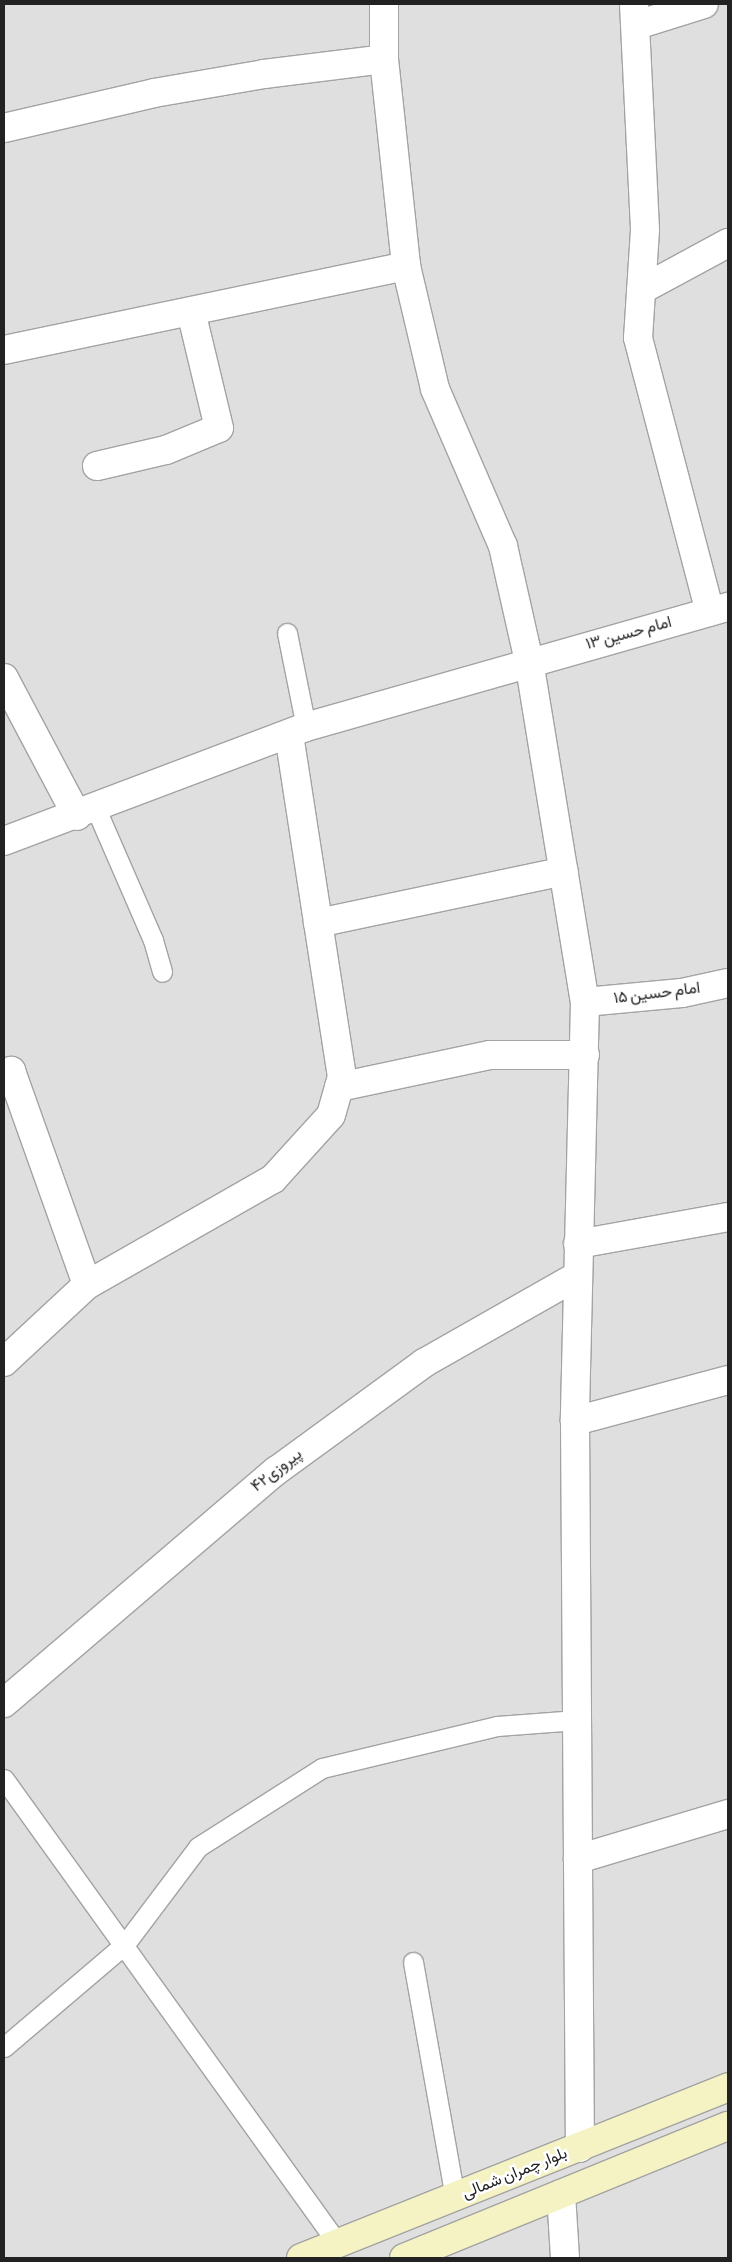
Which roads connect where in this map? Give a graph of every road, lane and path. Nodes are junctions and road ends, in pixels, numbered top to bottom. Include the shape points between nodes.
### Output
1 (384, 4) edge
2 (704, 4) edge
3 (636, 14) edge
4 (384, 59) junction
5 (4, 128) edge
6 (728, 244) edge
7 (406, 266) junction
8 (641, 290) junction
9 (191, 311) junction
10 (4, 350) edge
11 (98, 466) dead end
12 (719, 609) edge
13 (287, 633) dead end
14 (529, 661) junction
15 (4, 678) edge
16 (298, 730) junction
17 (87, 813) junction
18 (4, 841) edge
19 (564, 870) junction
20 (318, 923) junction
21 (162, 972) dead end
22 (728, 983) edge
23 (585, 1002) junction
24 (586, 1056) junction
25 (4, 1074) edge
26 (339, 1087) junction
27 (728, 1217) edge
28 (578, 1244) junction
29 (577, 1276) junction
30 (87, 1285) junction
31 (4, 1362) edge
32 (728, 1380) edge
33 (575, 1421) junction
34 (4, 1703) edge
35 (577, 1720) junction
36 (4, 1779) edge
37 (728, 1814) edge
38 (578, 1859) junction
39 (125, 1944) junction
40 (413, 1962) dead end
41 (4, 2047) edge
42 (728, 2087) edge
43 (728, 2126) edge
44 (580, 2148) junction
45 (560, 2194) junction
46 (455, 2197) junction
47 (338, 2244) junction
48 (301, 2258) edge
49 (404, 2258) edge
50 (565, 2258) edge

1 - 4 street
2 - 3 street
3 - 8 street via 645,230
4 - 5 street via 264,74 154,93
4 - 7 street
6 - 8 street
7 - 9 street
7 - 14 street via 436,389 503,546
8 - 12 street via 638,338
9 - 10 street
9 - 11 street via 219,428 166,450
12 - 14 street, امام حسین ۱۳
13 - 16 lane
14 - 16 street, امام حسین ۱۳
14 - 19 street
15 - 17 street
16 - 17 street, امام حسین ۱۳
16 - 20 street
17 - 18 street, امام حسین ۱۳
17 - 21 lane via 153,940
19 - 20 street
19 - 23 street
20 - 26 street via 342,1077
22 - 23 street, امام حسین ۱۵ via 682,993
23 - 24 street
24 - 26 street via 490,1055
24 - 28 street
25 - 30 street via 11,1071
26 - 30 street via 331,1115 273,1179
27 - 28 street
28 - 29 street
29 - 33 street
29 - 34 street, پیروزی۴۲ via 424,1363 276,1471
30 - 31 street
32 - 33 street
33 - 35 street
35 - 38 street
35 - 39 lane via 496,1726 322,1768 198,1847
36 - 39 lane
37 - 38 street
38 - 44 street
39 - 41 lane
39 - 47 lane
40 - 46 lane
42 - 44 street, بلوار چمران شمالی
43 - 45 street
44 - 46 street, بلوار چمران شمالی
45 - 49 street
45 - 50 street
46 - 47 street, بلوار چمران شمالی
47 - 48 street, بلوار چمران شمالی

